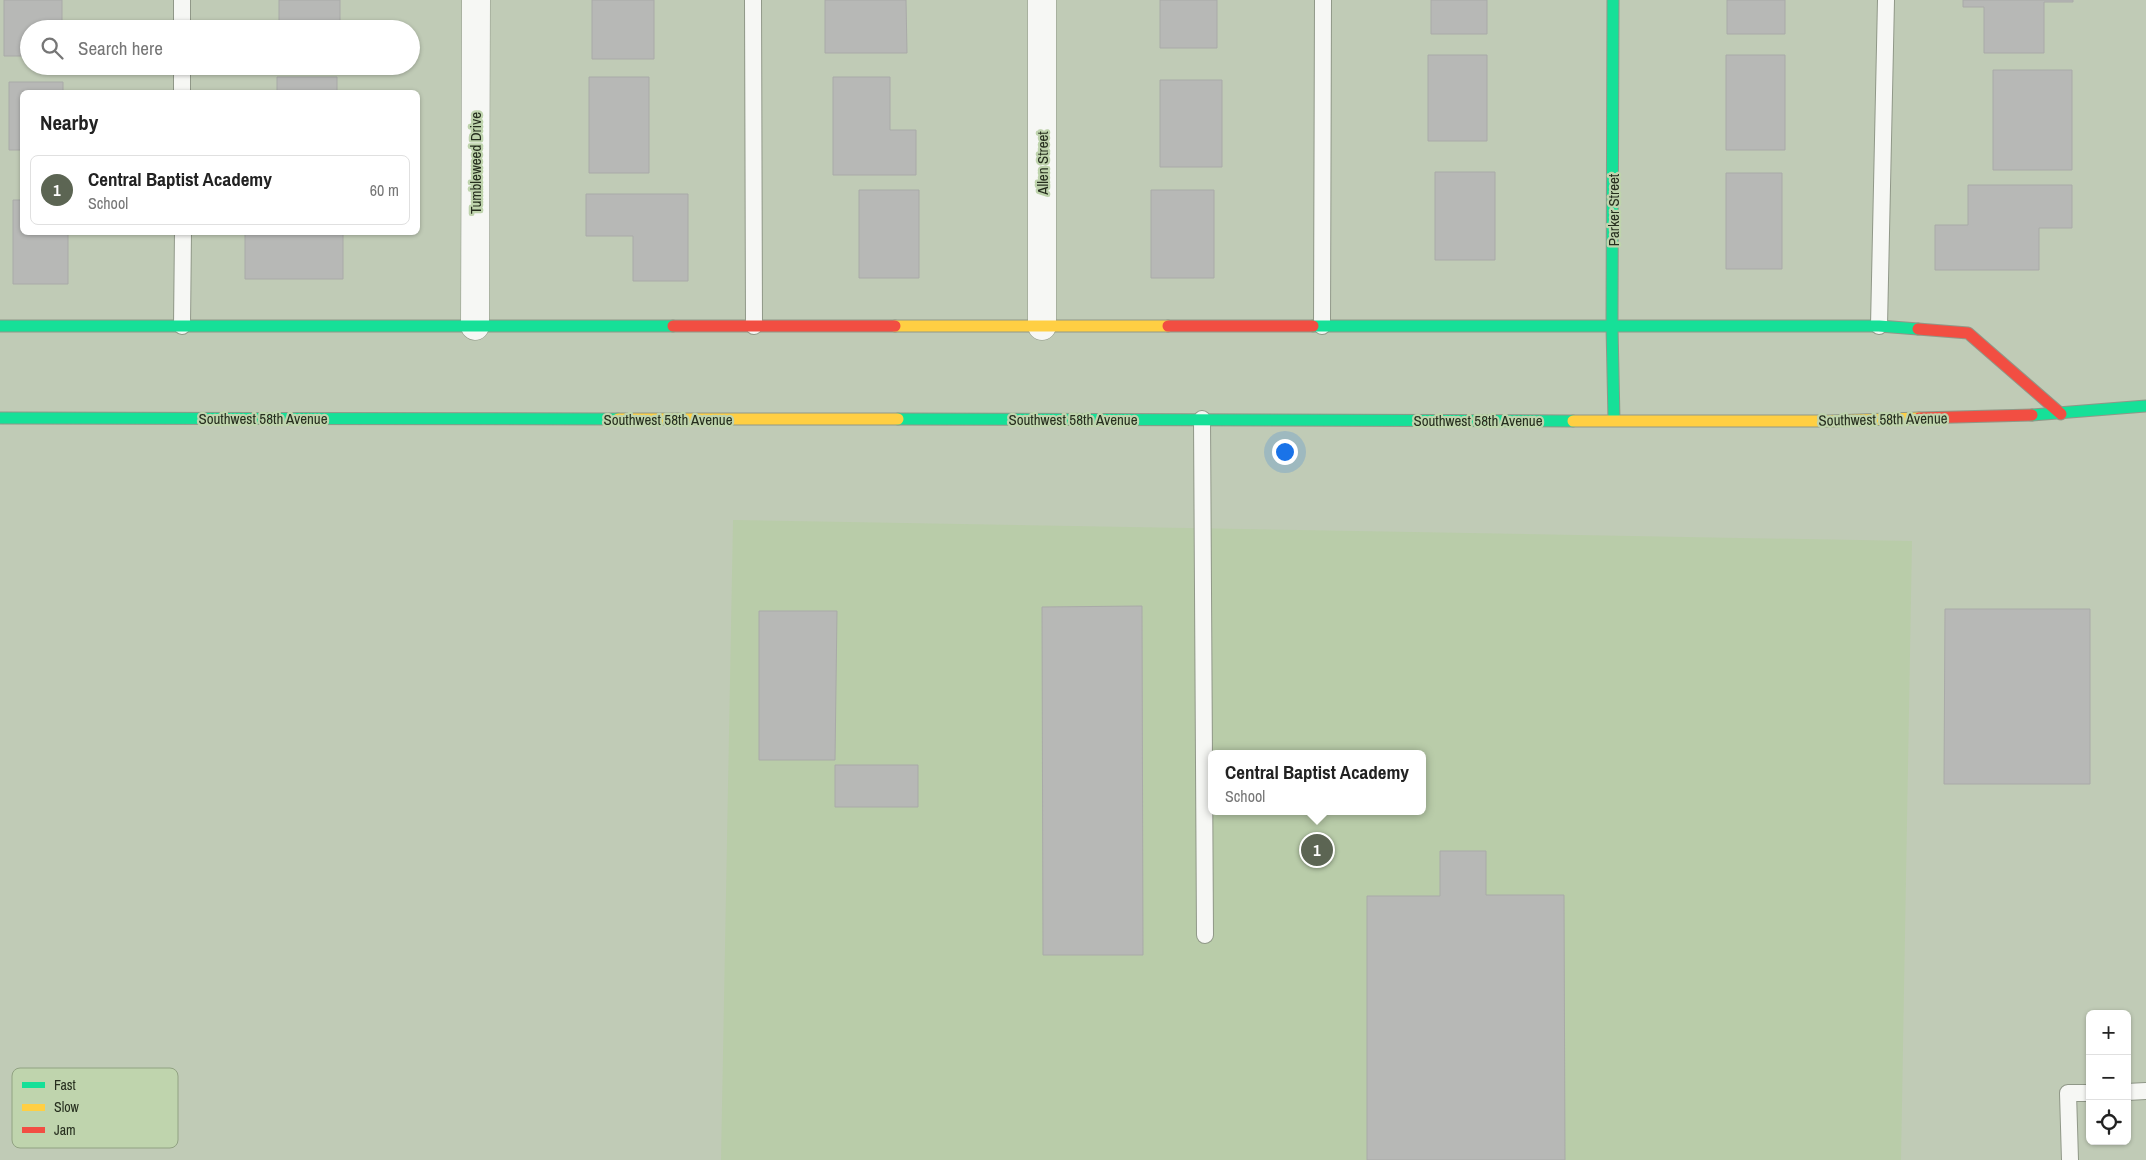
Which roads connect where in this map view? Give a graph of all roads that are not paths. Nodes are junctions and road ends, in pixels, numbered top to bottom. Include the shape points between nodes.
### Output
1 (182, 0) edge
2 (476, 0) edge
3 (753, 0) edge
4 (1042, 0) edge
5 (1322, 0) edge
6 (1613, 0) edge
7 (1886, 0) edge
8 (182, 20) edge
9 (182, 75) edge
10 (182, 90) edge
11 (183, 235) edge
12 (0, 326) edge
13 (182, 326) junction
14 (475, 326) junction
15 (754, 326) junction
16 (1042, 326) junction
17 (1322, 326) junction
18 (1612, 326) junction
19 (1879, 326) junction
20 (2146, 406) edge
21 (2060, 414) junction
22 (0, 418) edge
23 (1202, 419) junction
24 (1614, 420) junction
25 (1205, 935) dead end
26 (2146, 1091) edge
27 (2131, 1092) edge
28 (2086, 1093) edge
29 (2070, 1160) edge

1 - 8 lane
2 - 14 street, Tumbleweed Drive
3 - 15 lane
4 - 16 street, Allen Street
5 - 17 lane
6 - 18 main road, Parker Street
7 - 19 lane
9 - 10 lane
11 - 13 lane
12 - 13 main road
13 - 14 main road
14 - 15 main road
15 - 16 main road
16 - 17 main road
17 - 18 main road
18 - 19 main road
18 - 24 main road, Parker Street
19 - 21 main road via 1968,333
20 - 21 main road, Southwest 58th Avenue
21 - 24 main road, Southwest 58th Avenue via 1830,421
22 - 23 main road, Southwest 58th Avenue
23 - 24 main road, Southwest 58th Avenue
23 - 25 lane
26 - 27 lane
28 - 29 lane via 2068,1093

